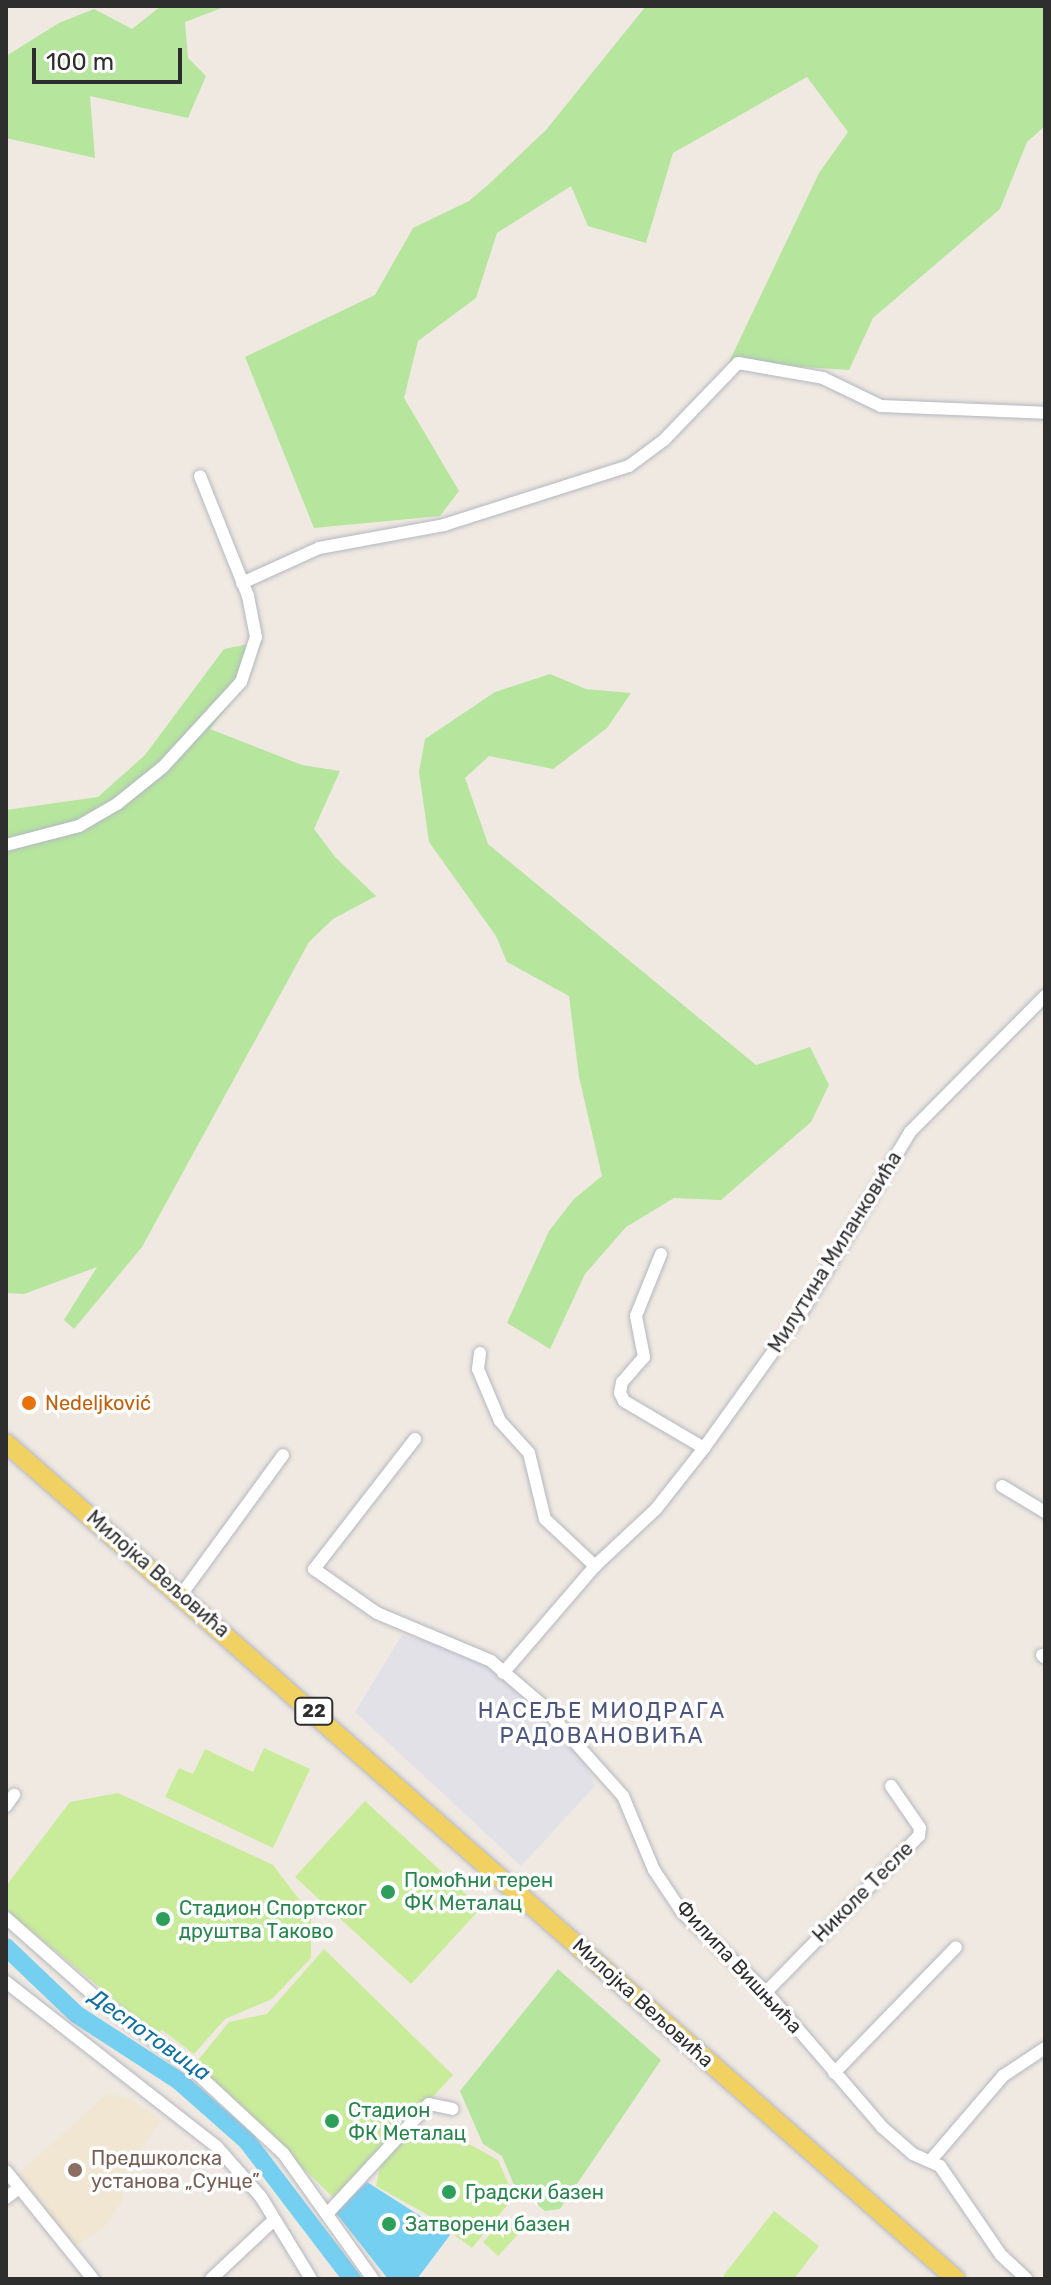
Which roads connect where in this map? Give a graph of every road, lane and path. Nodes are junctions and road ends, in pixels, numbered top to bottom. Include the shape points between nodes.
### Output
1 (1045, 413) edge
2 (200, 476) dead end
3 (242, 583) junction
4 (6, 845) edge
5 (1045, 996) edge
6 (661, 1254) dead end
7 (480, 1353) dead end
8 (415, 1439) dead end
9 (6, 1443) edge
10 (704, 1448) junction
11 (283, 1455) dead end
12 (1002, 1486) dead end
13 (1045, 1512) edge
14 (595, 1566) junction
15 (181, 1595) junction
16 (503, 1673) junction
17 (891, 1786) dead end
18 (6, 1918) edge
19 (956, 1947) dead end
20 (6, 1982) edge
21 (766, 1992) junction
22 (1045, 2048) edge
23 (834, 2073) junction
24 (452, 2109) dead end
25 (931, 2160) junction
26 (6, 2171) edge
27 (19, 2188) junction
28 (6, 2198) edge
29 (327, 2214) junction
30 (274, 2220) junction
31 (304, 2276) edge
32 (952, 2278) edge
33 (93, 2279) edge
34 (211, 2279) edge
35 (373, 2279) edge
36 (1027, 2279) edge

1 - 3 street via 881,406 823,378 738,363 664,440 629,466 444,525 319,548
2 - 3 street
3 - 4 street via 256,637 241,682 163,767 117,804 79,826
5 - 10 street, Милутина Миланковића via 910,1132 801,1313
6 - 10 street via 636,1316 644,1357 622,1382 620,1393 624,1401
7 - 14 street via 478,1369 500,1421 529,1453 545,1519
8 - 16 street, Филипа Вишњића via 314,1569 377,1613 486,1659
9 - 15 main road, Милојка Вељовића / 22
10 - 14 street, Милутина Миланковића via 656,1509
11 - 15 street
12 - 13 street
14 - 16 street, Милутина Миланковића
15 - 32 main road, Милојка Вељовића / 22
16 - 21 street, Филипа Вишњића via 540,1703 623,1796 654,1870 682,1912
17 - 21 street, Николе Тесле via 920,1828 919,1836
18 - 29 street via 100,2001 190,2067 283,2153
19 - 23 street
20 - 30 street via 217,2147
21 - 23 street, Филипа Вишњића
22 - 25 street via 1003,2076
23 - 25 street, Филипа Вишњића via 901,2145
24 - 29 street via 429,2104
25 - 36 street, Филипа Вишњића via 1001,2255
26 - 27 street
27 - 28 street
27 - 33 street
29 - 35 street
30 - 31 street
30 - 34 street

